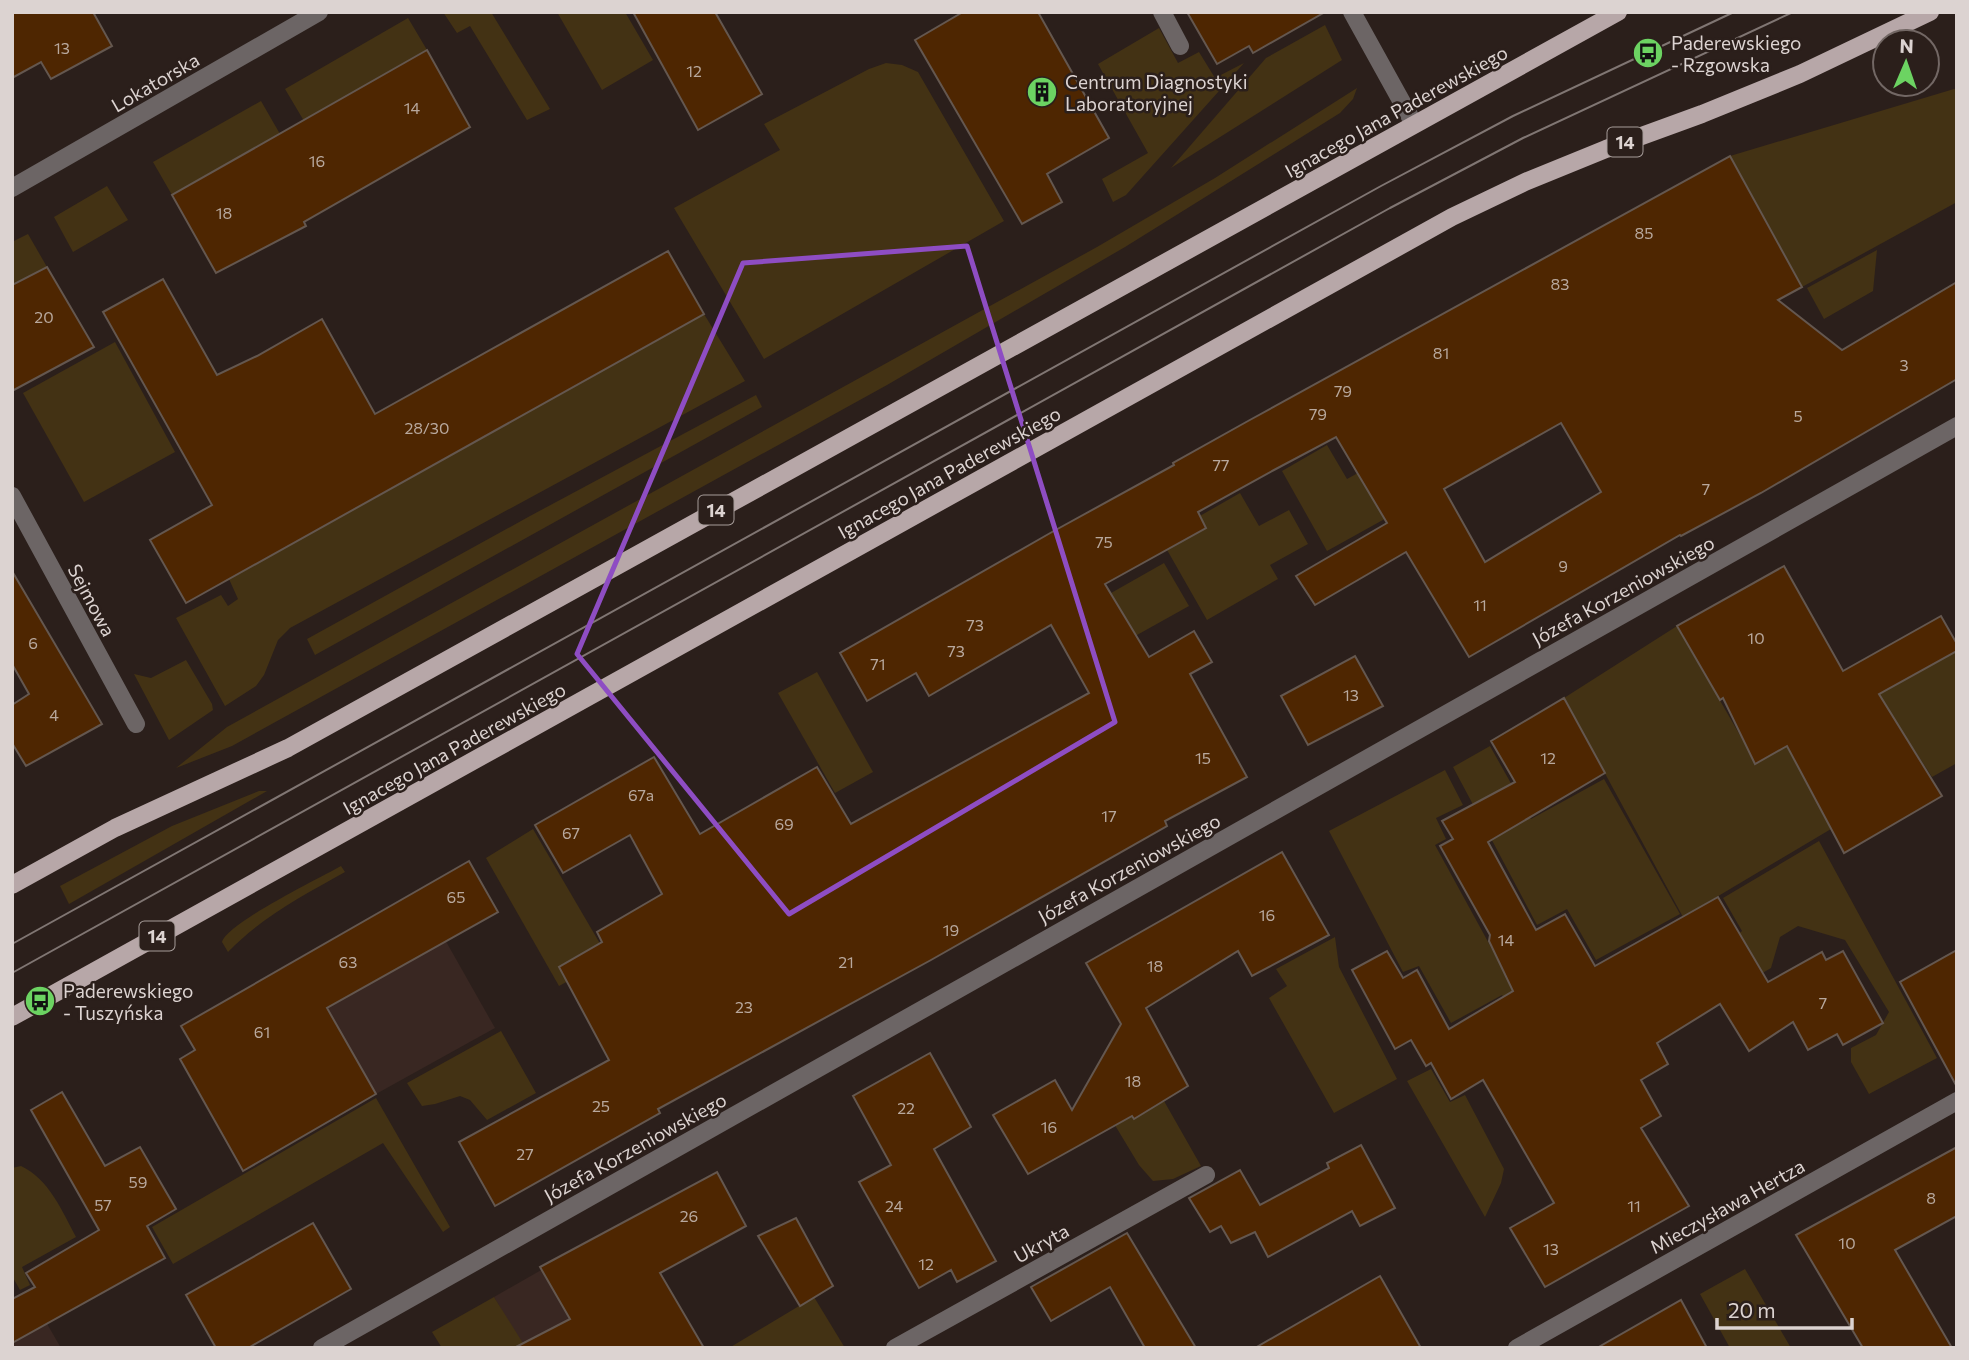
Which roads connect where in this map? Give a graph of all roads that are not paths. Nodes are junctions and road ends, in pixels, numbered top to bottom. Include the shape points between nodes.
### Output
1 (319, 12) edge
2 (1162, 12) edge
3 (1352, 12) edge
4 (1618, 12) edge
5 (1930, 12) edge
6 (1180, 46) dead end
7 (1414, 124) junction
8 (12, 188) edge
9 (1957, 426) edge
10 (12, 496) edge
11 (136, 724) dead end
12 (12, 885) edge
13 (12, 1017) edge
14 (1957, 1101) edge
15 (1206, 1175) dead end
16 (322, 1348) edge
17 (895, 1348) edge
18 (1517, 1348) edge

1 - 8 street, Lokatorska
2 - 6 street
3 - 7 street
4 - 7 main road, Ignacego Jana Paderewskiego / 14
5 - 13 main road, Ignacego Jana Paderewskiego / 14 via 1800,74 1525,182 1452,217
7 - 12 main road, Ignacego Jana Paderewskiego / 14 via 288,748 115,828
9 - 16 street, Józefa Korzeniowskiego
10 - 11 street, Sejmowa
14 - 18 street, Mieczysława Hertza
15 - 17 street, Ukryta

